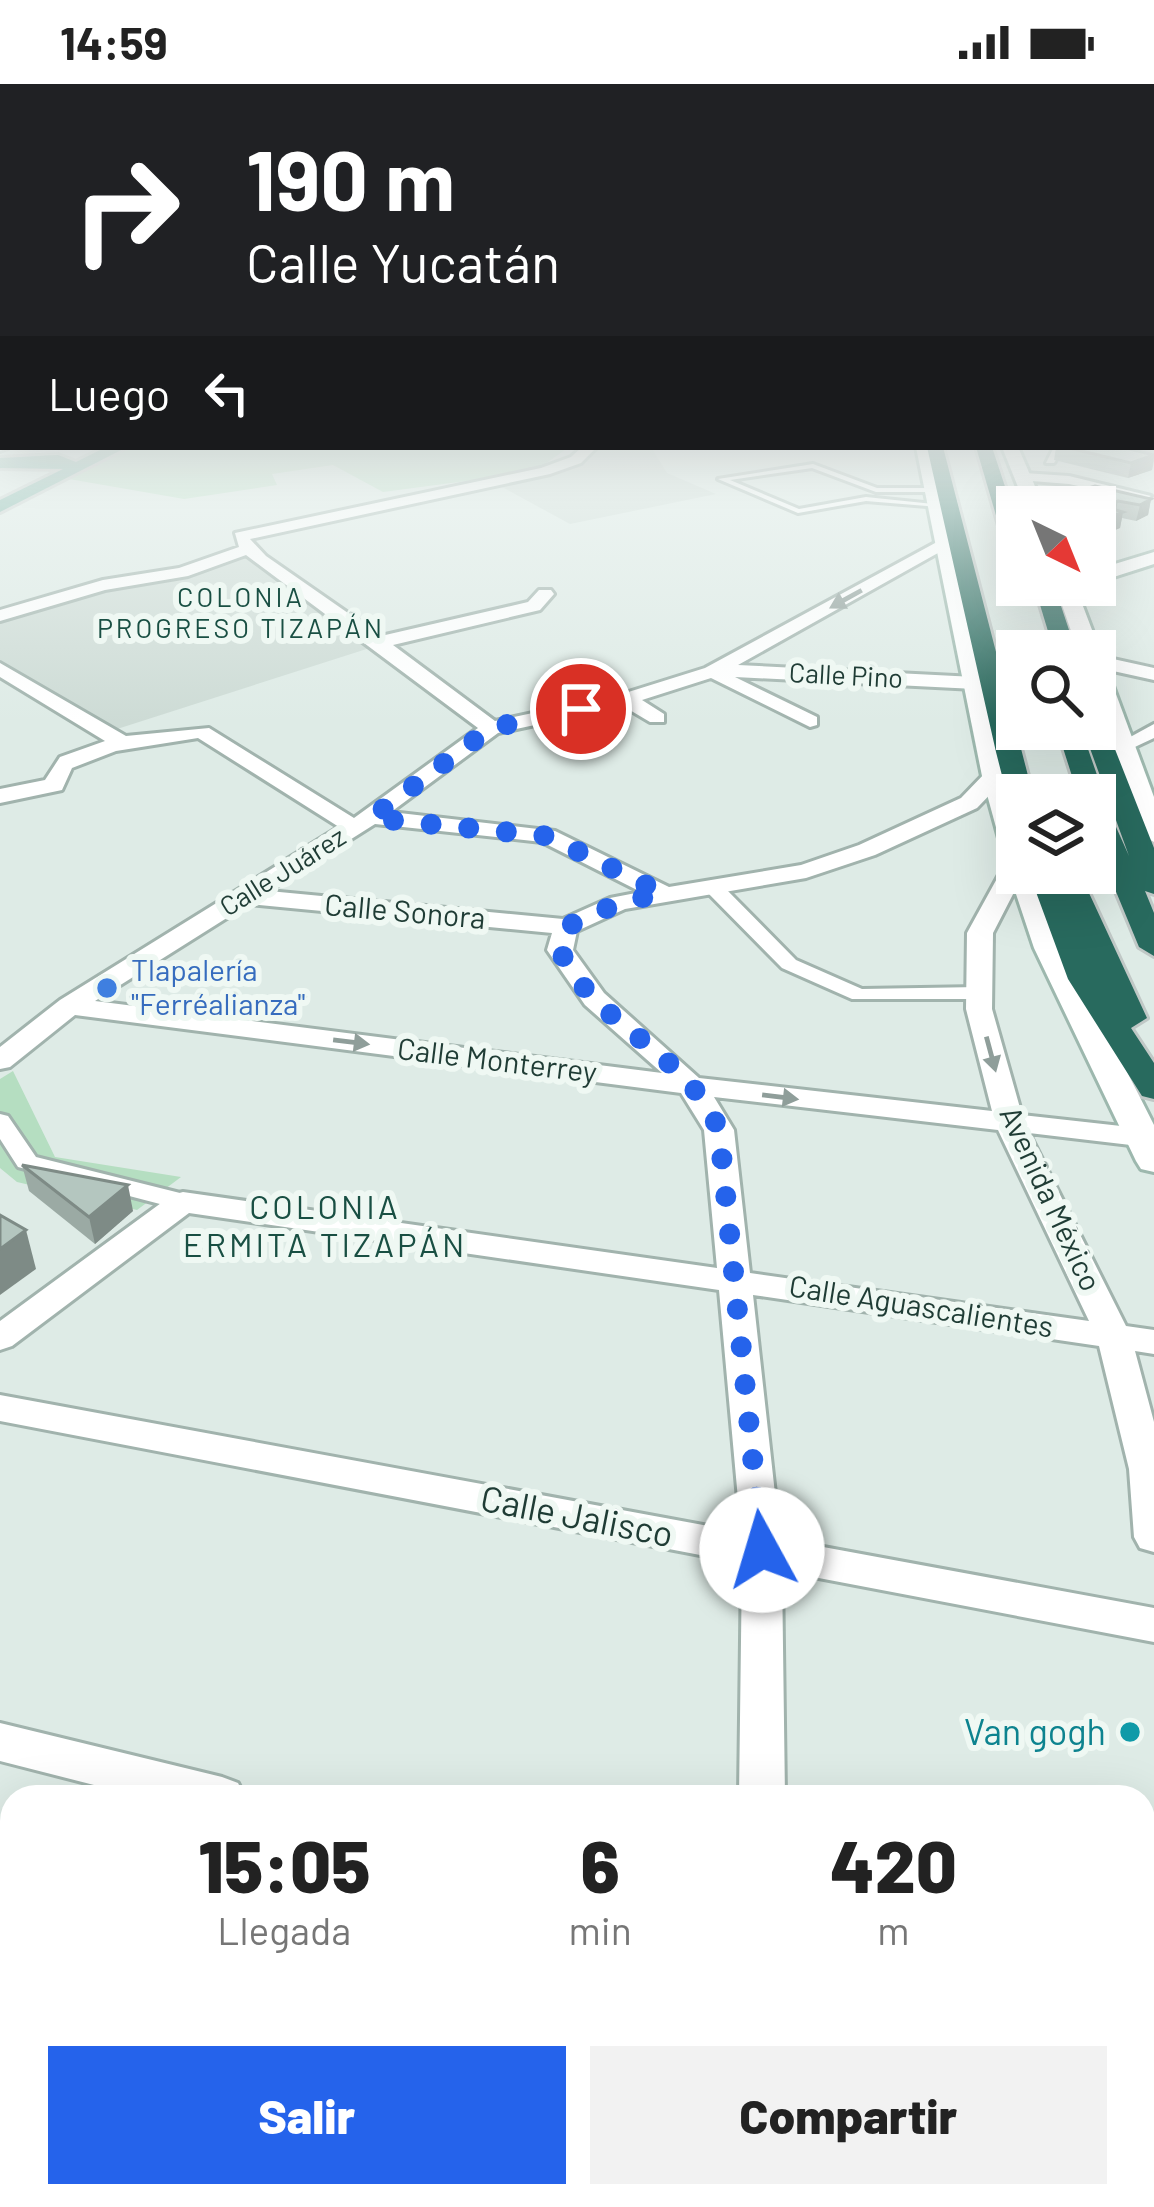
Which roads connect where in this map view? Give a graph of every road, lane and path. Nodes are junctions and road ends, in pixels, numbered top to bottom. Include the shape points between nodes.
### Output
1 (316, 525) edge
2 (944, 525) edge
3 (959, 525) edge
4 (974, 525) edge
5 (948, 541) junction
6 (245, 542) junction
7 (1154, 558) edge
8 (1116, 570) edge
9 (545, 594) dead end
10 (0, 616) edge
11 (999, 630) edge
12 (381, 642) junction
13 (1116, 666) edge
14 (0, 669) edge
15 (1148, 670) edge
16 (715, 671) junction
17 (975, 683) junction
18 (626, 699) junction
19 (657, 718) dead end
20 (810, 721) dead end
21 (491, 728) junction
22 (1154, 730) edge
23 (1116, 739) edge
24 (125, 744) junction
25 (1122, 748) junction
26 (1111, 750) edge
27 (1004, 774) edge
28 (1006, 774) edge
29 (996, 790) edge
30 (0, 796) edge
31 (363, 823) junction
32 (1154, 834) edge
33 (1116, 857) edge
34 (1154, 885) edge
35 (712, 886) junction
36 (662, 893) junction
37 (1001, 894) edge
38 (1030, 894) edge
39 (1051, 894) edge
40 (1076, 894) edge
41 (243, 896) junction
42 (566, 927) junction
43 (1154, 947) edge
44 (979, 993) junction
45 (69, 1006) junction
46 (1154, 1057) edge
47 (0, 1060) edge
48 (694, 1086) junction
49 (1154, 1089) edge
50 (0, 1121) edge
51 (1010, 1124) junction
52 (1147, 1149) edge
53 (183, 1202) junction
54 (734, 1278) junction
55 (0, 1337) edge
56 (1114, 1337) junction
57 (1154, 1342) edge
58 (0, 1408) edge
59 (1154, 1538) edge
60 (762, 1550) junction
61 (1154, 1624) edge
62 (0, 1742) edge
63 (174, 1785) edge
64 (762, 1785) edge

1 - 6 street
2 - 5 main road
3 - 28 highway
4 - 11 highway
5 -> 16 street
5 - 17 main road
6 - 10 street via 182,572
6 - 12 street
7 - 8 main road
9 - 12 street via 534,606
12 - 21 street
13 - 15 street
14 - 24 street
16 - 17 street, Calle Pino
16 - 18 street
16 - 20 street
17 - 27 main road
18 - 19 street
18 - 21 street
21 - 31 street, Calle Juárez
22 - 25 street
23 - 25 main road
24 - 30 street via 69,760 54,785
24 - 31 street via 209,734
25 - 32 main road
26 - 34 highway
29 - 35 street via 806,871
31 - 36 street via 547,836
31 - 41 street, Calle Juárez
33 - 43 highway
35 - 36 street
35 - 44 street via 789,964 859,995
36 - 42 street
37 - 44 street, Avenida México via 980,933
38 - 52 main road via 1048,948
39 - 49 highway via 1084,979
40 - 46 highway
41 - 42 street, Calle Sonora
41 - 45 street, Calle Juárez
42 - 48 street via 560,950 572,976
44 -> 51 street, Avenida México
45 - 47 street, Calle Juárez
45 -> 48 street, Calle Monterrey
48 -> 51 street, Calle Monterrey
48 - 54 street via 719,1130
50 - 53 street, Calle Aguascalientes via 27,1162
51 - 52 street, Calle Monterrey
51 - 56 street, Avenida México
53 - 54 street, Calle Aguascalientes
53 - 55 street
54 - 56 street, Calle Aguascalientes
54 - 60 street
56 - 57 street, Calle Aguascalientes
56 - 59 street, Avenida México via 1148,1469
58 - 60 street, Calle Jalisco
60 - 61 street, Calle Jalisco
60 - 64 street
62 - 63 street

